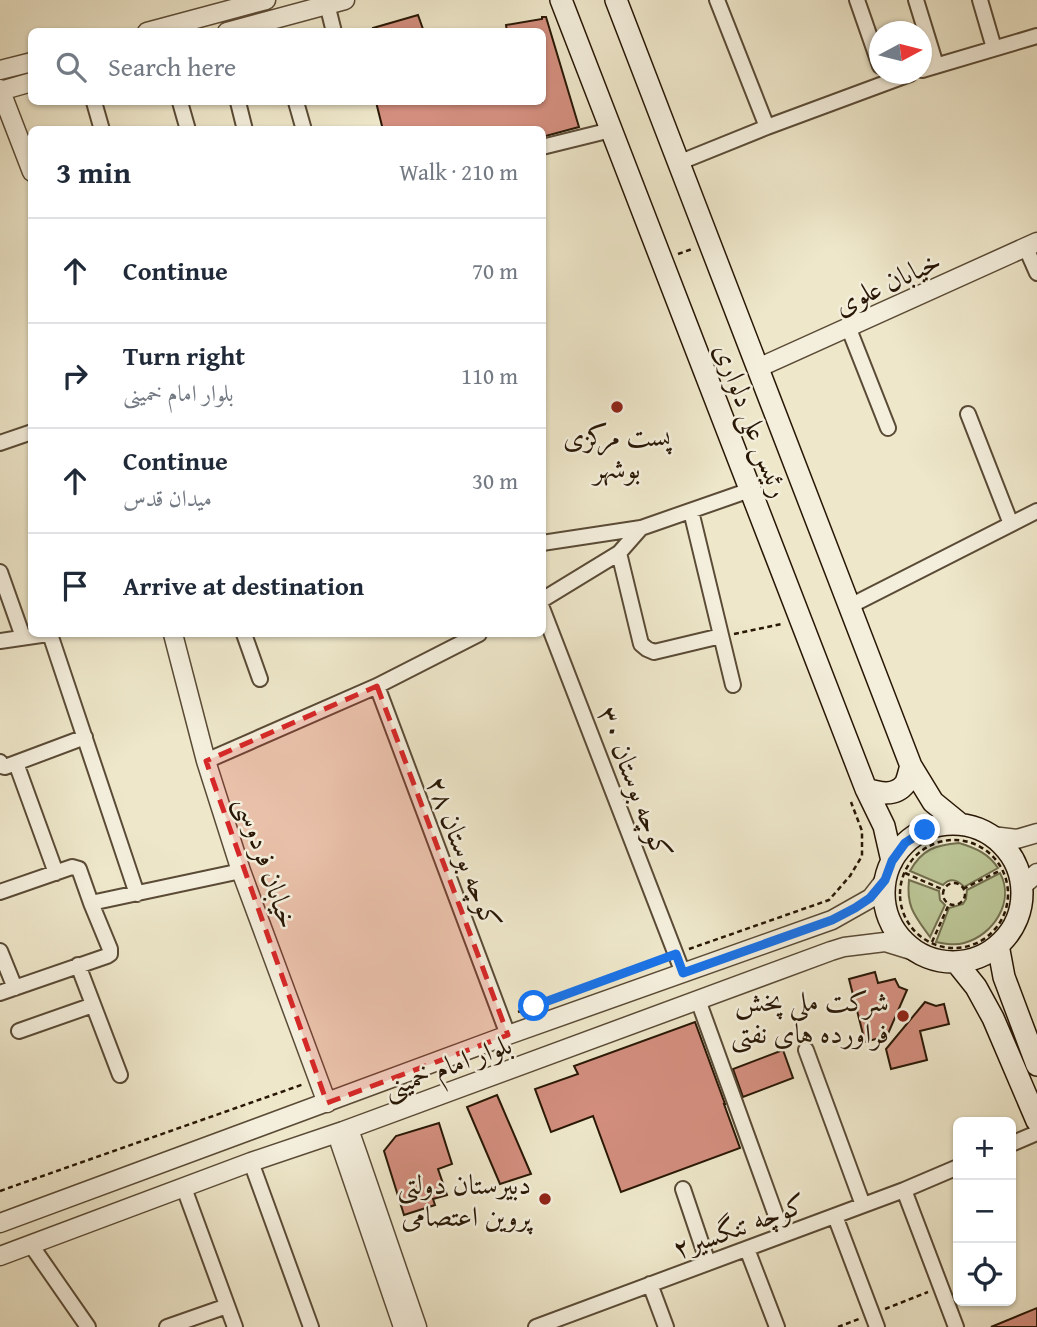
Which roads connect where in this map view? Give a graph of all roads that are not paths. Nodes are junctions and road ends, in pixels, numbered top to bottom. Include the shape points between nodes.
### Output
1 (266, 0) edge
2 (561, 0) edge
3 (615, 0) edge
4 (718, 0) edge
5 (857, 0) edge
6 (916, 0) edge
7 (980, 0) edge
8 (336, 2) edge
9 (244, 3) edge
10 (920, 21) edge
11 (275, 25) edge
12 (160, 28) edge
13 (255, 28) edge
14 (334, 28) edge
15 (869, 34) edge
16 (1037, 36) edge
17 (995, 48) junction
18 (28, 63) edge
19 (932, 66) edge
20 (0, 70) edge
21 (28, 83) edge
22 (870, 84) edge
23 (0, 90) edge
24 (95, 105) edge
25 (181, 105) edge
26 (239, 105) edge
27 (297, 105) edge
28 (101, 126) edge
29 (187, 126) edge
30 (244, 126) edge
31 (302, 126) edge
32 (767, 127) junction
33 (611, 130) junction
34 (546, 146) edge
35 (28, 163) edge
36 (678, 163) junction
37 (1031, 245) edge
38 (1037, 273) edge
39 (849, 329) junction
40 (758, 369) junction
41 (968, 414) dead end
42 (888, 428) dead end
43 (28, 433) edge
44 (0, 443) edge
45 (750, 490) junction
46 (691, 511) junction
47 (1037, 511) edge
48 (1011, 524) junction
49 (640, 528) junction
50 (546, 542) edge
51 (619, 553) junction
52 (0, 572) edge
53 (546, 598) edge
54 (848, 607) junction
55 (546, 618) edge
56 (28, 636) edge
57 (721, 636) junction
58 (23, 637) junction
59 (50, 637) edge
60 (174, 637) edge
61 (245, 637) edge
62 (473, 637) edge
63 (0, 641) edge
64 (260, 679) dead end
65 (733, 685) dead end
66 (377, 687) junction
67 (85, 737) junction
68 (206, 761) junction
69 (0, 762) edge
70 (16, 762) junction
71 (911, 766) junction
72 (857, 791) junction
73 (960, 824) junction
74 (1037, 833) edge
75 (992, 836) junction
76 (241, 871) junction
77 (894, 871) junction
78 (57, 873) junction
79 (1029, 880) edge
80 (0, 892) edge
81 (137, 894) junction
82 (91, 903) junction
83 (832, 920) junction
84 (999, 945) junction
85 (844, 947) junction
86 (923, 947) junction
87 (0, 951) edge
88 (956, 962) junction
89 (78, 965) junction
90 (683, 973) junction
91 (15, 988) junction
92 (0, 993) edge
93 (698, 1000) junction
94 (93, 1005) junction
95 (1016, 1012) junction
96 (993, 1018) junction
97 (505, 1027) junction
98 (19, 1031) dead end
99 (806, 1050) dead end
100 (1037, 1065) edge
101 (120, 1075) dead end
102 (327, 1103) junction
103 (1037, 1121) edge
104 (343, 1130) junction
105 (1037, 1133) edge
106 (1016, 1142) edge
107 (353, 1160) junction
108 (251, 1163) junction
109 (953, 1169) edge
110 (184, 1188) junction
111 (683, 1189) dead end
112 (904, 1190) junction
113 (863, 1205) junction
114 (835, 1216) junction
115 (0, 1223) edge
116 (783, 1235) junction
117 (31, 1245) junction
118 (747, 1249) junction
119 (0, 1256) edge
120 (708, 1263) junction
121 (650, 1284) junction
122 (227, 1306) junction
123 (875, 1320) edge
124 (540, 1326) edge
125 (88, 1327) edge
126 (167, 1327) edge
127 (235, 1327) edge
128 (311, 1327) edge
129 (403, 1327) edge
130 (417, 1327) edge
131 (666, 1327) edge
132 (777, 1327) edge
133 (956, 1327) edge

1 - 9 street
2 - 33 main road, رئیس علی دلواری
3 - 36 main road, رئیس علی دلواری
4 - 32 street
5 - 15 street
6 - 10 street
7 - 17 street
8 - 11 street
8 - 14 street
9 - 12 street
11 - 13 street
16 - 17 street
17 - 19 street
18 - 20 street
21 - 23 street
22 - 32 street
23 - 35 street
24 - 28 street
25 - 29 street
26 - 30 street
27 - 31 street
32 - 36 street
33 - 34 street
33 - 45 main road, رئیس علی دلواری
36 - 40 main road, رئیس علی دلواری
37 - 38 street
37 - 39 street, خیابان علوی
39 - 40 street, خیابان علوی
39 - 42 street
40 - 54 main road, رئیس علی دلواری
41 - 48 street
43 - 44 street
45 - 46 street
45 - 72 main road, رئیس علی دلواری
46 - 49 street
46 - 57 street
47 - 48 street
48 - 54 street
49 - 50 street
49 - 51 street
51 - 53 street
51 - 57 street via 641,645 654,652
52 - 58 street
54 - 71 main road, رئیس علی دلواری
55 - 90 street, کوچه بوستان ۳۰
56 - 58 street
57 - 65 street
58 - 63 street
59 - 67 street
60 - 68 street, خیابان فردوسی
61 - 64 street
62 - 66 street
66 - 68 street
66 - 97 street, کوچه بوستان ۲۸
67 - 70 street
67 - 81 street
68 - 76 street, خیابان فردوسی
69 - 70 street via 5,767
70 - 78 street
71 - 72 main road via 905,784 893,792
71 - 73 main road, رئیس علی دلواری via 933,802
72 - 77 main road, رئیس علی دلواری via 884,826
73 - 75 main road
73 - 77 main road via 925,830 905,843
74 - 75 street via 1017,839
75 - 79 main road
76 - 81 street
76 - 102 street, خیابان فردوسی
77 - 83 street, بلوار امام خمینی via 870,898
77 - 86 main road, رئیس علی دلواری via 884,900 889,920 899,937
78 - 80 street
78 - 82 street via 79,869
79 - 84 main road via 1013,926
81 - 82 street
82 - 89 street via 110,954
83 - 85 street via 843,921 849,929
83 - 90 street, بلوار امام خمینی
84 - 88 main road via 979,957
84 - 95 main road
85 - 86 street, بلوار امام خمینی via 885,942
85 - 93 street, بلوار امام خمینی
86 - 88 main road via 932,959
87 - 91 street
88 - 96 main road
89 - 91 street
89 - 94 street
90 - 97 street, بلوار امام خمینی
91 - 92 street
93 - 104 street, بلوار امام خمینی
93 - 116 street
94 - 98 street
94 - 101 street
95 - 96 main road via 1004,1006
95 - 100 main road
96 - 103 main road
97 - 102 street, بلوار امام خمینی
99 - 113 street
102 - 115 street, بلوار امام خمینی
104 - 107 street via 352,1138
104 - 108 street, بلوار امام خمینی
105 - 106 street
107 - 129 street
107 - 130 street
108 - 110 street, بلوار امام خمینی
108 - 128 street
109 - 112 street, کوچه تنگسیر۲
110 - 117 street, بلوار امام خمینی
110 - 122 street
111 - 120 street
112 - 113 street, کوچه تنگسیر۲
112 - 133 street
113 - 114 street, کوچه تنگسیر۲
114 - 116 street, کوچه تنگسیر۲
114 - 123 street
116 - 118 street, کوچه تنگسیر۲
117 - 119 street, بلوار امام خمینی
117 - 125 street
118 - 120 street, کوچه تنگسیر۲
118 - 132 street
120 - 121 street, کوچه تنگسیر۲
121 - 124 street, کوچه تنگسیر۲
121 - 131 street
122 - 126 street
122 - 127 street

